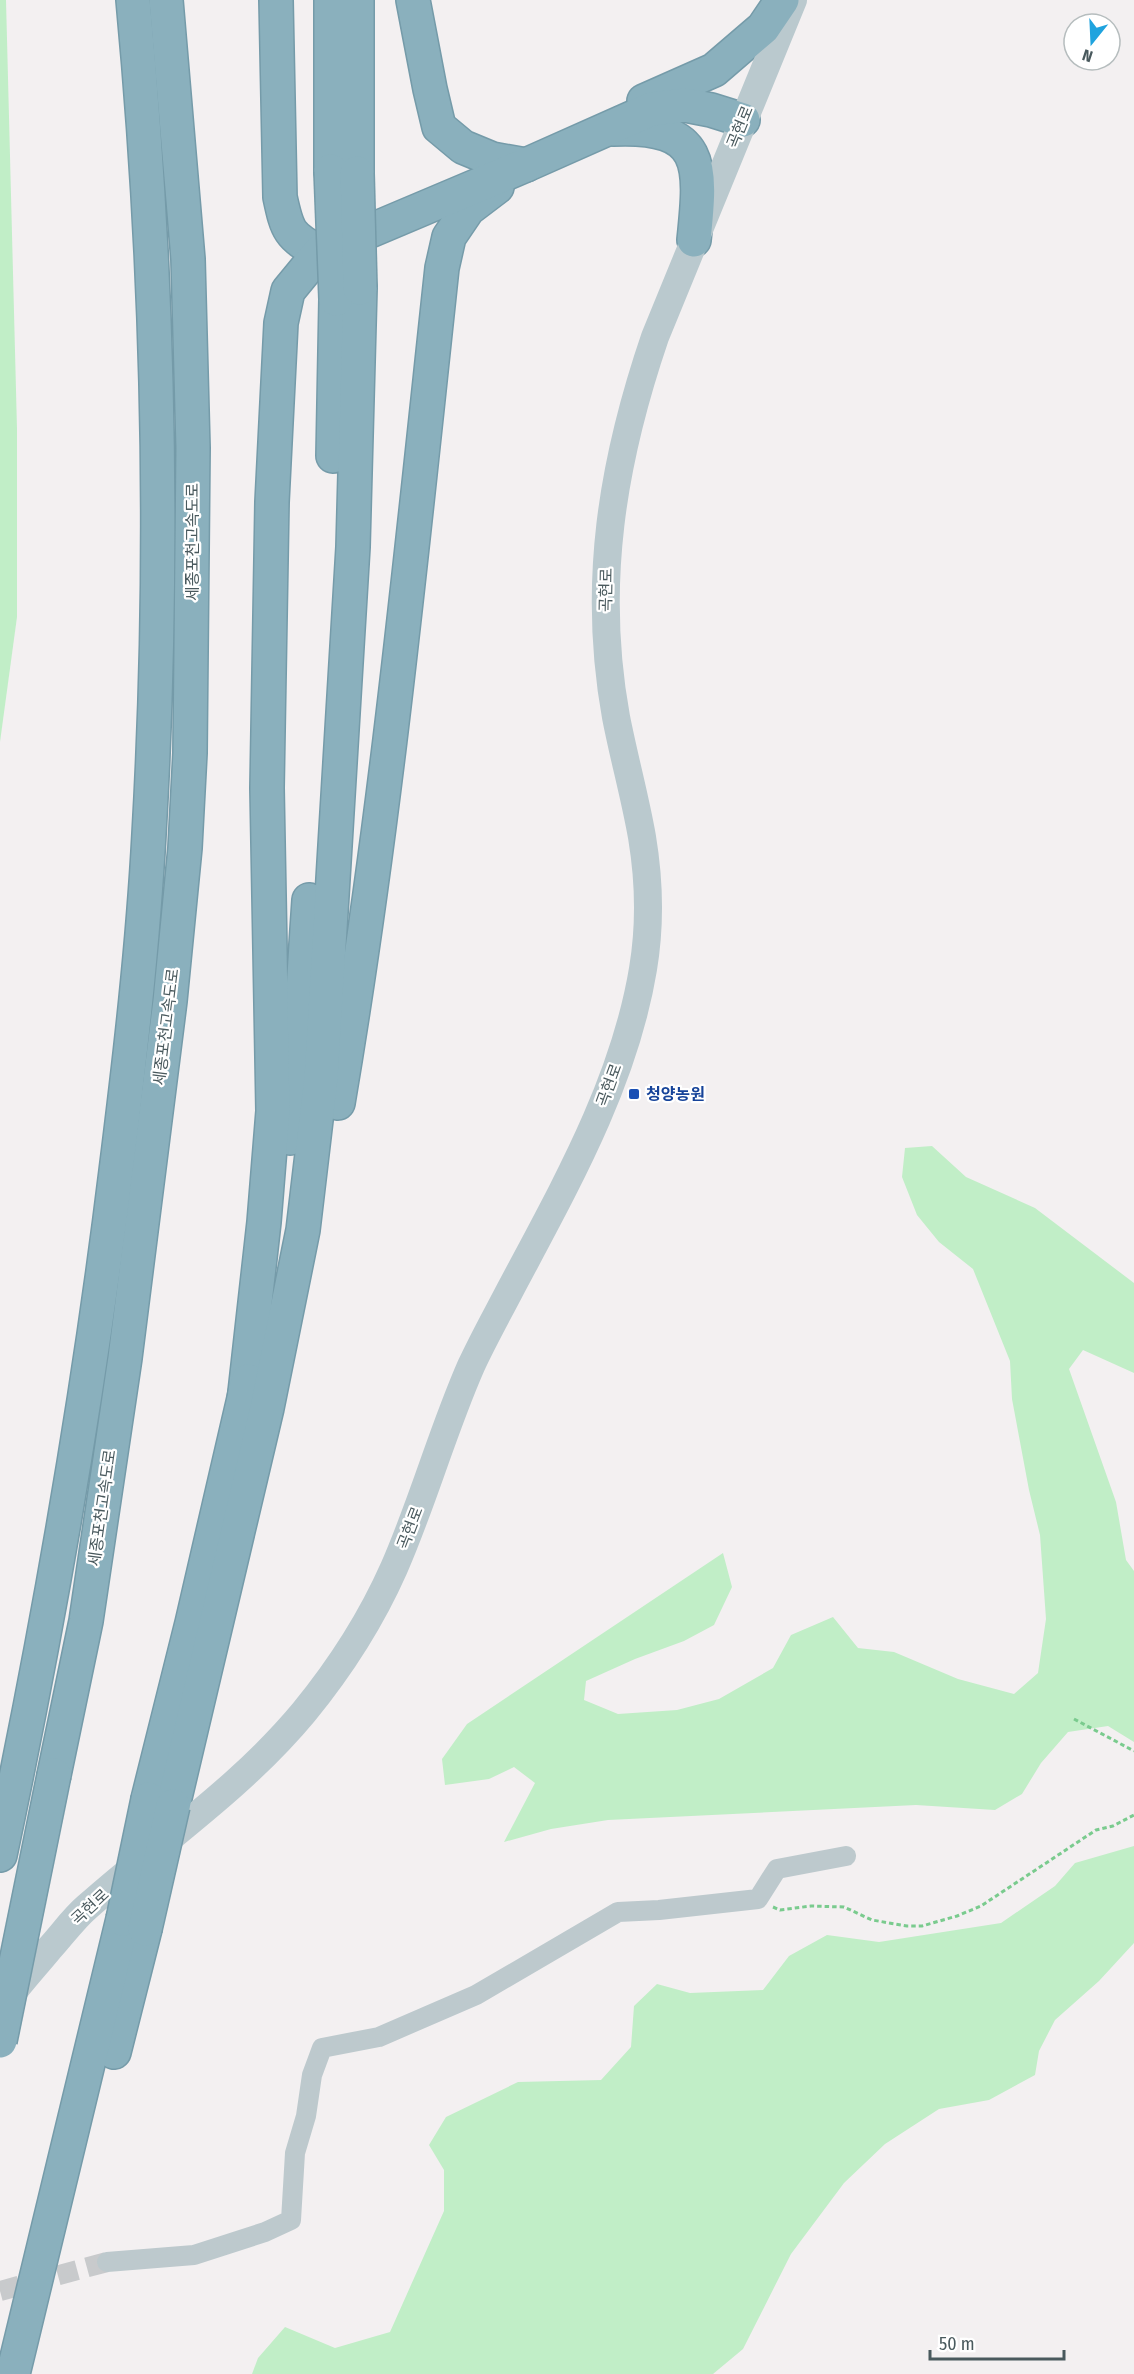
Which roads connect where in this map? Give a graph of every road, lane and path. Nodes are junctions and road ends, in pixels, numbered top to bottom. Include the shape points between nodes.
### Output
1 (133, 0) edge
2 (166, 0) edge
3 (276, 0) edge
4 (331, 0) edge
5 (357, 0) edge
6 (413, 0) edge
7 (782, 0) edge
8 (793, 0) edge
9 (743, 120) junction
10 (602, 129) junction
11 (526, 165) junction
12 (344, 172) junction
13 (694, 240) junction
14 (320, 252) junction
15 (255, 1405) junction
16 (1074, 1719) dead end
17 (1134, 1751) edge
18 (1134, 1815) edge
19 (0, 1855) edge
20 (846, 1856) dead end
21 (758, 1899) junction
22 (134, 1924) junction
23 (0, 2010) edge
24 (0, 2041) edge
25 (107, 2262) tunnel mouth
26 (13, 2374) edge
27 (34, 2374) edge

1 - 19 highway, 세종포천고속도로 via 150,211 156,352 155,673 149,835 123,1112 88,1380
2 - 24 highway, 세종포천고속도로, bridge via 188,259 193,448 185,848 170,1002 125,1358 86,1622
3 - 14 highway via 279,197 286,224 300,242
4 - 12 highway
5 - 12 highway
6 - 11 highway via 440,127 463,147 492,159
7 - 10 highway via 763,28 714,70 651,96
8 - 9 main road, 곡현로
9 - 10 highway via 685,105 652,109
9 - 13 main road, 곡현로
10 - 11 highway
10 - 13 highway via 641,128 686,145 696,165 699,192
11 - 14 highway
11 - 15 highway via 468,208 449,237 356,999 316,1229
12 - 15 highway, bridge via 348,293 297,1079
13 - 23 main road, 곡현로 via 638,387 623,443 607,557 607,654 643,840 646,890 644,966 613,1078 568,1181 473,1361 393,1571 344,1659 265,1756 83,1910
14 - 15 highway via 288,291 281,323 272,502 267,788 273,1111
15 - 22 highway, bridge
16 - 17 path
18 - 21 path via 1096,1830 981,1906 922,1926 872,1920 844,1907 780,1910
20 - 21 street via 777,1869
21 - 25 street via 618,1912 476,1995 380,2037 322,2048 294,2153 291,2220 194,2255
22 - 26 highway
22 - 27 highway

